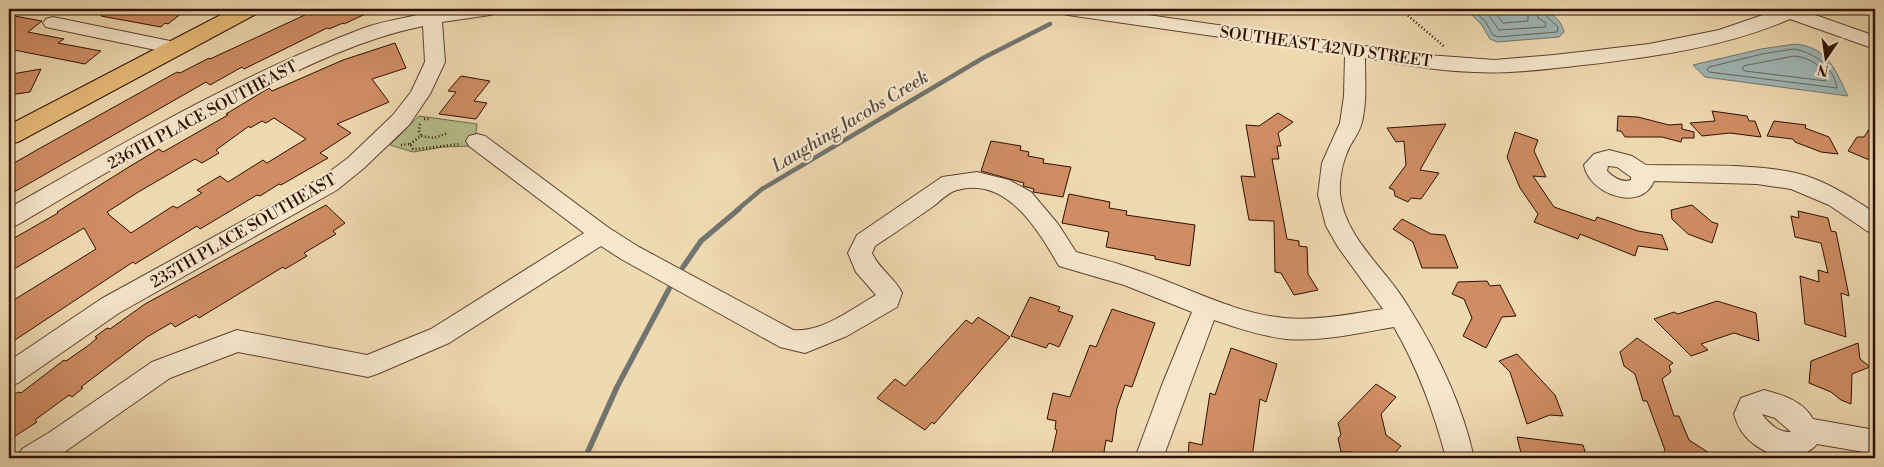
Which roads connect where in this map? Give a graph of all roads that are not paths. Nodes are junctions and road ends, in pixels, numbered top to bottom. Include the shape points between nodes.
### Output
1 (248, 9) edge
2 (459, 9) edge
3 (490, 9) edge
4 (1068, 9) edge
5 (1792, 10) edge
6 (432, 18) junction
7 (53, 23) dead end
8 (1875, 43) edge
9 (175, 48) junction
10 (1354, 51) junction
11 (9, 136) edge
12 (478, 142) road end
13 (1641, 173) dead end
14 (9, 219) edge
15 (1875, 225) edge
16 (601, 234) junction
17 (1206, 308) junction
18 (1401, 316) junction
19 (9, 375) edge
20 (1804, 430) dead end
21 (1875, 442) edge
22 (32, 458) edge
23 (1149, 458) edge
24 (1460, 458) edge

1 - 9 main road
2 - 6 street, 236TH PLACE SOUTHEAST
3 - 6 street, 236TH PLACE SOUTHEAST
4 - 10 street, SOUTHEAST 42ND STREET
5 - 8 street
5 - 10 street, SOUTHEAST 42ND STREET via 1765,23 1700,41 1641,52 1525,65 1465,65
6 - 14 street, 236TH PLACE SOUTHEAST via 374,31 272,74
6 - 19 street, 235TH PLACE SOUTHEAST via 435,62 420,94 401,120 356,163 329,184 110,306
7 - 9 street
9 - 11 main road
10 - 18 street via 1350,124 1335,155 1329,194 1339,226
12 - 16 street
13 - 15 street via 1758,176 1796,182 1837,199
16 - 17 street via 789,340 805,342 838,329 888,300 890,292 865,265 860,253 865,241 950,183 977,180 1002,186 1023,198 1050,230 1068,259 1132,278
16 - 22 street via 440,336 368,366 238,341 161,370
17 - 18 street via 1269,326 1294,328 1329,327
17 - 23 street
18 - 24 street via 1426,360 1446,408
20 - 21 street

